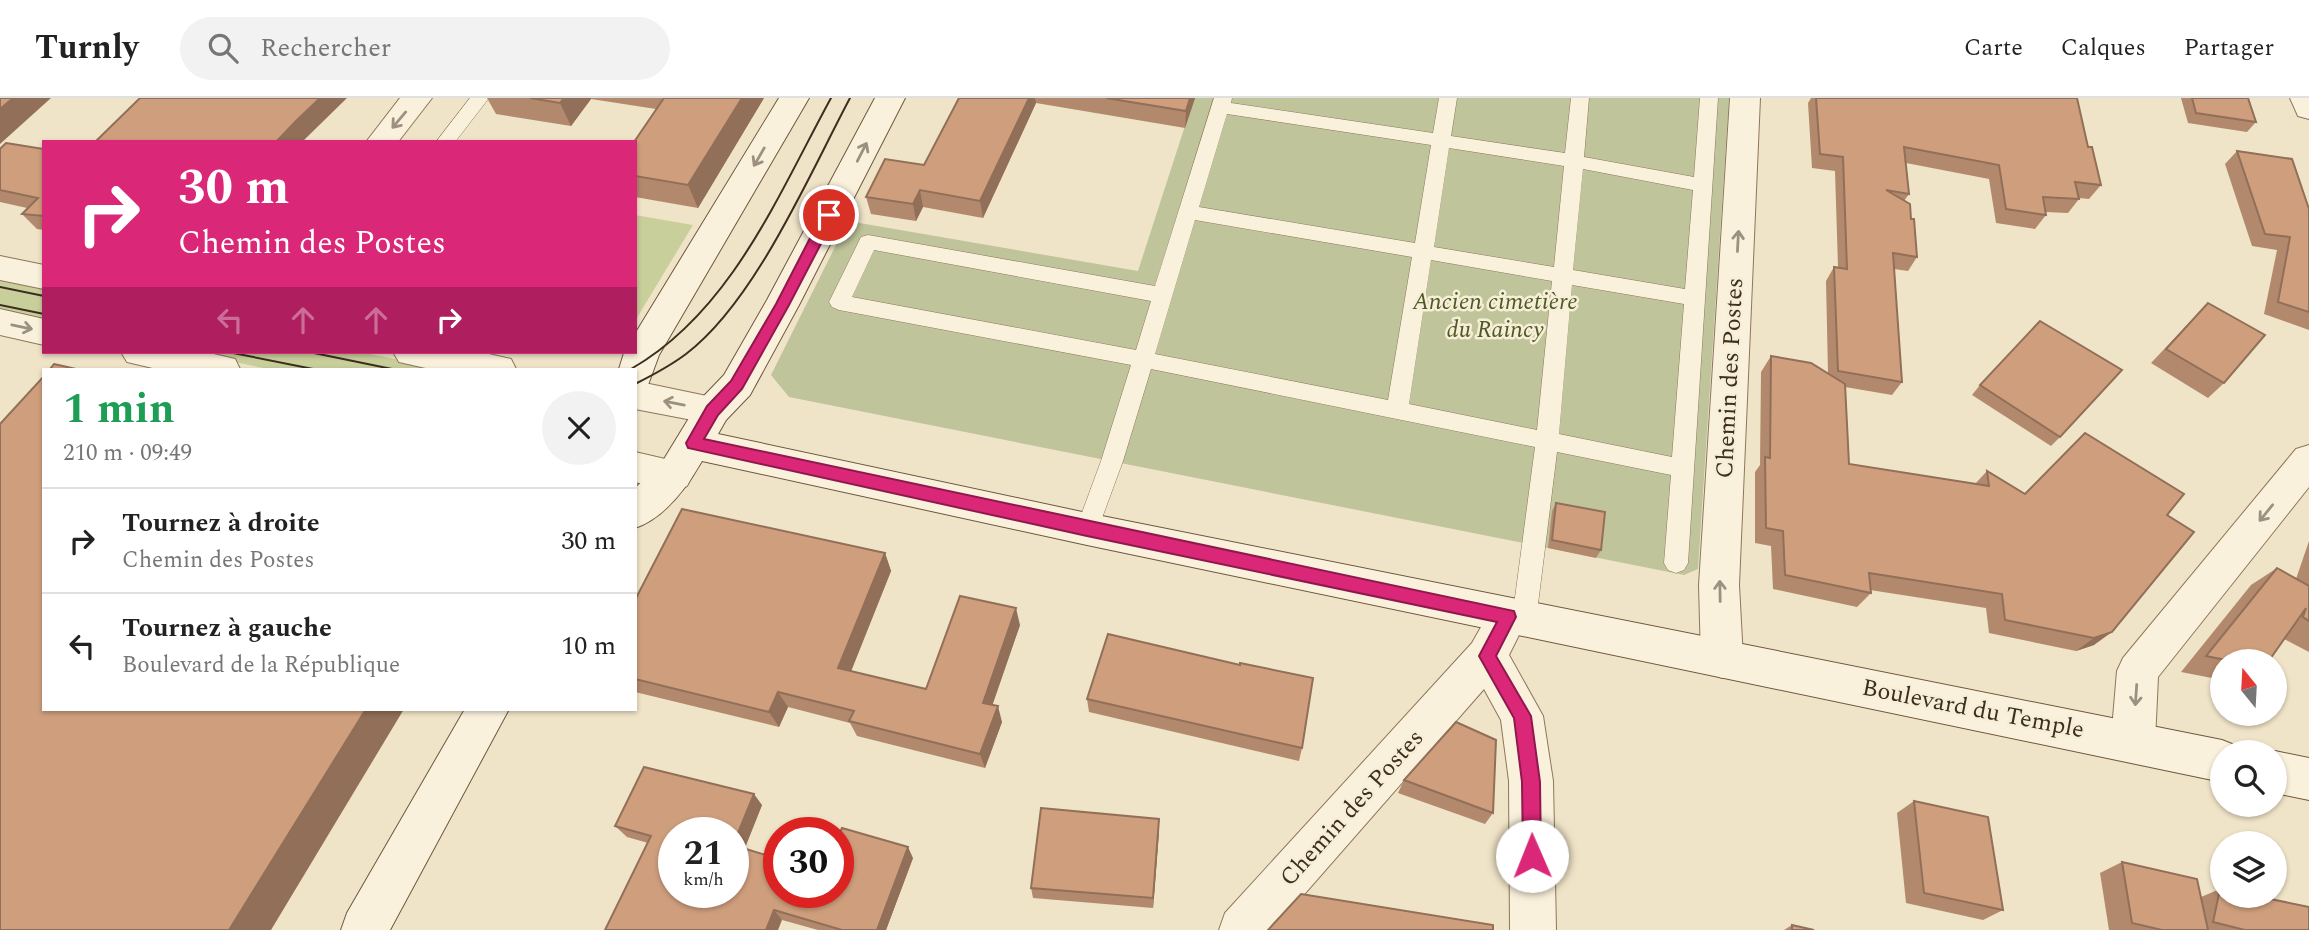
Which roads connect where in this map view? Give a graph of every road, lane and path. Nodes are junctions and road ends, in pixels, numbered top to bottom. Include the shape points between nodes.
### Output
1 (417, 98) edge
2 (480, 98) edge
3 (794, 98) edge
4 (890, 98) edge
5 (1448, 98) edge
6 (1580, 98) edge
7 (1709, 98) edge
8 (1745, 98) edge
9 (2305, 98) edge
10 (1222, 102) edge
11 (2309, 109) edge
12 (383, 140) edge
13 (447, 140) edge
14 (1441, 141) junction
15 (1573, 161) junction
16 (1704, 185) junction
17 (1188, 212) junction
18 (1423, 252) junction
19 (0, 268) edge
20 (1562, 276) junction
21 (42, 277) edge
22 (1162, 295) junction
23 (1695, 298) junction
24 (0, 322) edge
25 (42, 332) edge
26 (149, 354) edge
27 (421, 354) edge
28 (1141, 359) junction
29 (217, 368) edge
30 (493, 368) edge
31 (637, 369) edge
32 (637, 395) edge
33 (713, 410) junction
34 (1397, 411) junction
35 (1547, 442) junction
36 (684, 459) junction
37 (2309, 460) edge
38 (637, 467) edge
39 (1682, 468) junction
40 (637, 510) edge
41 (1087, 530) junction
42 (1676, 563) dead end
43 (1516, 618) junction
44 (1487, 656) junction
45 (1723, 659) junction
46 (487, 711) edge
47 (2133, 741) junction
48 (2210, 758) edge
49 (2287, 774) edge
50 (2309, 779) edge
51 (364, 930) edge
52 (1242, 930) edge
53 (1533, 930) edge

1 -> 12 street
2 - 13 lane
3 -> 31 street via 642,353
33 -> 4 street via 737,385
5 - 14 lane
6 - 15 lane
7 - 16 lane
45 -> 8 street, Chemin des Postes via 1719,584
9 - 11 street
10 - 14 lane
10 - 17 lane
14 - 15 lane
14 - 18 lane
15 - 16 lane
15 - 20 lane
16 - 23 lane
17 - 18 lane
17 - 22 lane
18 - 20 lane
18 - 34 lane
19 - 21 street
20 - 23 lane
20 - 35 lane
22 - 28 lane
22 - 28 lane via 868,242 839,302
23 - 39 lane
24 -> 25 street
26 - 29 street
27 - 30 street
28 - 34 lane
28 - 41 lane
33 -> 32 street
33 - 36 street
34 - 35 lane
35 - 39 lane
35 - 43 lane
36 - 38 street, Boulevard du Temple
36 - 40 street
36 - 41 street, Boulevard du Temple
37 -> 47 street via 2138,671
39 - 42 lane
41 - 43 street, Boulevard du Temple
43 - 44 street, Chemin des Postes
43 - 45 street, Boulevard du Temple
44 - 52 street, Chemin des Postes
44 - 53 street via 1522,716 1531,782
45 - 47 street, Boulevard du Temple
46 - 51 street
47 - 48 street, Boulevard du Temple
49 - 50 street

